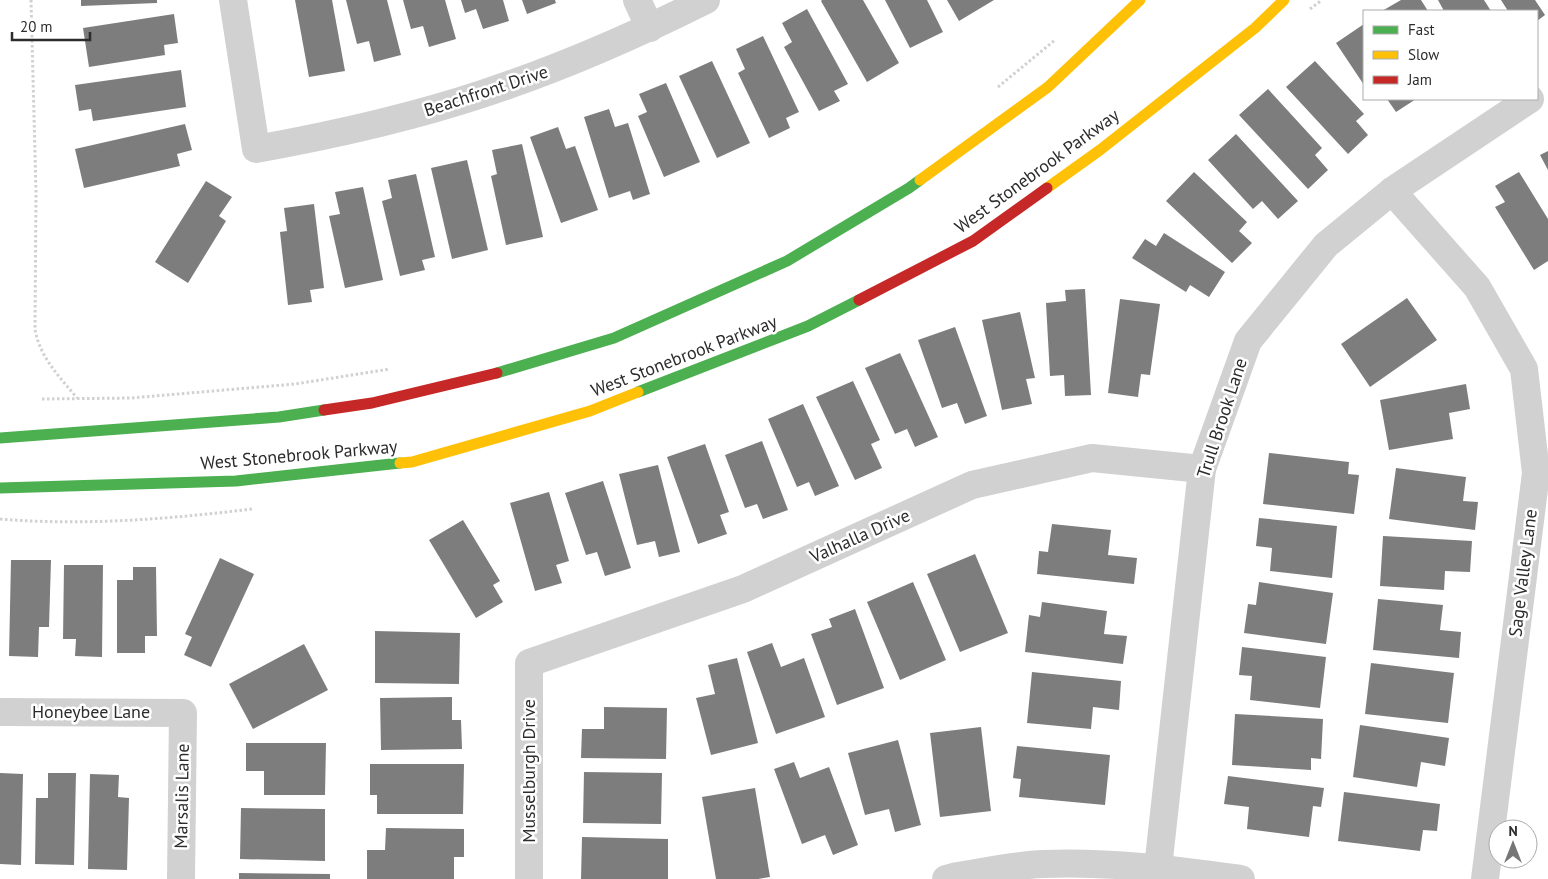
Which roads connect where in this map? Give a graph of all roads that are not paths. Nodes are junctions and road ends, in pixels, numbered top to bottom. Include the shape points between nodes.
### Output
1 (233, 0) edge
2 (637, 0) edge
3 (706, 0) edge
4 (1140, 0) edge
5 (1284, 0) edge
6 (650, 28) junction
7 (1528, 100) edge
8 (1392, 191) junction
9 (0, 438) edge
10 (1202, 469) junction
11 (0, 488) edge
12 (529, 663) joint
13 (0, 712) edge
14 (183, 713) joint
15 (1158, 868) junction
16 (181, 879) edge
17 (529, 879) edge
18 (946, 879) edge
19 (1241, 879) edge
20 (1485, 879) edge

1 - 6 street, Beachfront Drive via 256,149 372,126 486,93
2 - 6 street
3 - 6 street, Beachfront Drive
4 - 9 street via 1048,87 909,188 787,261 614,338 509,370 372,403 279,417
5 - 11 street, West Stonebrook Parkway via 1255,28 1100,150 973,241 808,326 590,411 412,462 236,481
7 - 8 street, Trull Brook Lane
8 - 10 street, Trull Brook Lane via 1326,245 1248,341
8 - 20 street, Sage Valley Lane via 1477,287 1524,368 1536,473
10 - 12 street, Valhalla Drive via 1092,458 972,485 743,589
10 - 15 street, Trull Brook Lane
12 - 17 street, Musselburgh Drive
13 - 14 street, Honeybee Lane
14 - 16 street, Marsalis Lane
15 - 18 street via 1042,864
15 - 19 street

